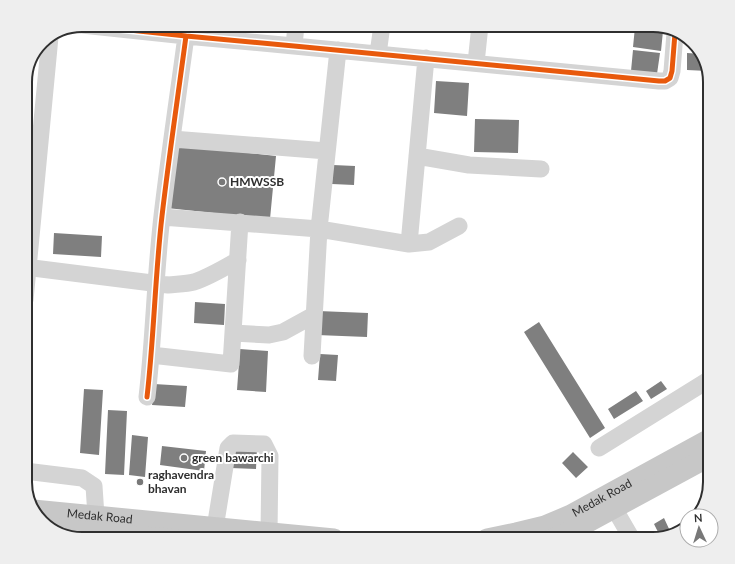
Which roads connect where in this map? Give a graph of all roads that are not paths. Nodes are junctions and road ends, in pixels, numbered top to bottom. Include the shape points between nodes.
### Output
1 (148, 32) edge
2 (295, 32) edge
3 (381, 32) edge
4 (479, 32) edge
5 (186, 36) junction
6 (675, 37) edge
7 (49, 44) edge
8 (294, 46) junction
9 (338, 50) junction
10 (378, 54) junction
11 (426, 58) junction
12 (476, 63) junction
13 (172, 139) junction
14 (327, 151) junction
15 (417, 156) junction
16 (541, 169) dead end
17 (162, 217) junction
18 (32, 218) edge
19 (240, 222) junction
20 (459, 226) dead end
21 (319, 229) junction
22 (409, 244) junction
23 (238, 260) junction
24 (32, 269) edge
25 (156, 283) junction
26 (314, 315) junction
27 (233, 333) junction
28 (152, 355) junction
29 (312, 356) dead end
30 (703, 383) edge
31 (147, 397) dead end
32 (599, 448) dead end
33 (703, 448) edge
34 (703, 449) edge
35 (32, 472) edge
36 (614, 508) junction
37 (41, 511) edge
38 (96, 516) junction
39 (215, 528) junction
40 (65, 529) edge
41 (139, 532) edge
42 (186, 532) edge
43 (258, 532) edge
44 (269, 532) edge
45 (520, 532) edge
46 (584, 532) edge
47 (628, 532) edge

1 - 5 street
2 - 8 street
3 - 10 street
4 - 12 street
5 - 8 street
5 - 13 street
6 - 12 street via 672,71 670,78 665,81
7 - 18 street
8 - 9 street
9 - 10 street
9 - 14 street
10 - 11 street
11 - 12 street
11 - 15 street
13 - 14 street
13 - 17 street
14 - 21 street
15 - 16 street via 469,165
15 - 22 street
17 - 19 street
17 - 25 street
19 - 21 street
19 - 23 street
20 - 22 street via 429,242
21 - 22 street
21 - 26 street
23 - 25 street via 194,282
23 - 27 street
24 - 25 street
25 - 28 street
26 - 27 street via 283,332 269,335
26 - 29 street
27 - 28 street via 231,364
28 - 31 street
30 - 32 street
33 - 45 main road, Medak Road via 571,515 546,526
34 - 36 main road, Medak Road
35 - 38 street via 82,478 94,486
36 - 46 main road, Medak Road
36 - 47 street
37 - 38 main road, Medak Road
38 - 41 main road, Medak Road
39 - 42 main road, Medak Road
39 - 43 main road, Medak Road
39 - 44 street via 228,448 233,443 264,444 270,456
40 - 41 main road, Medak Road

